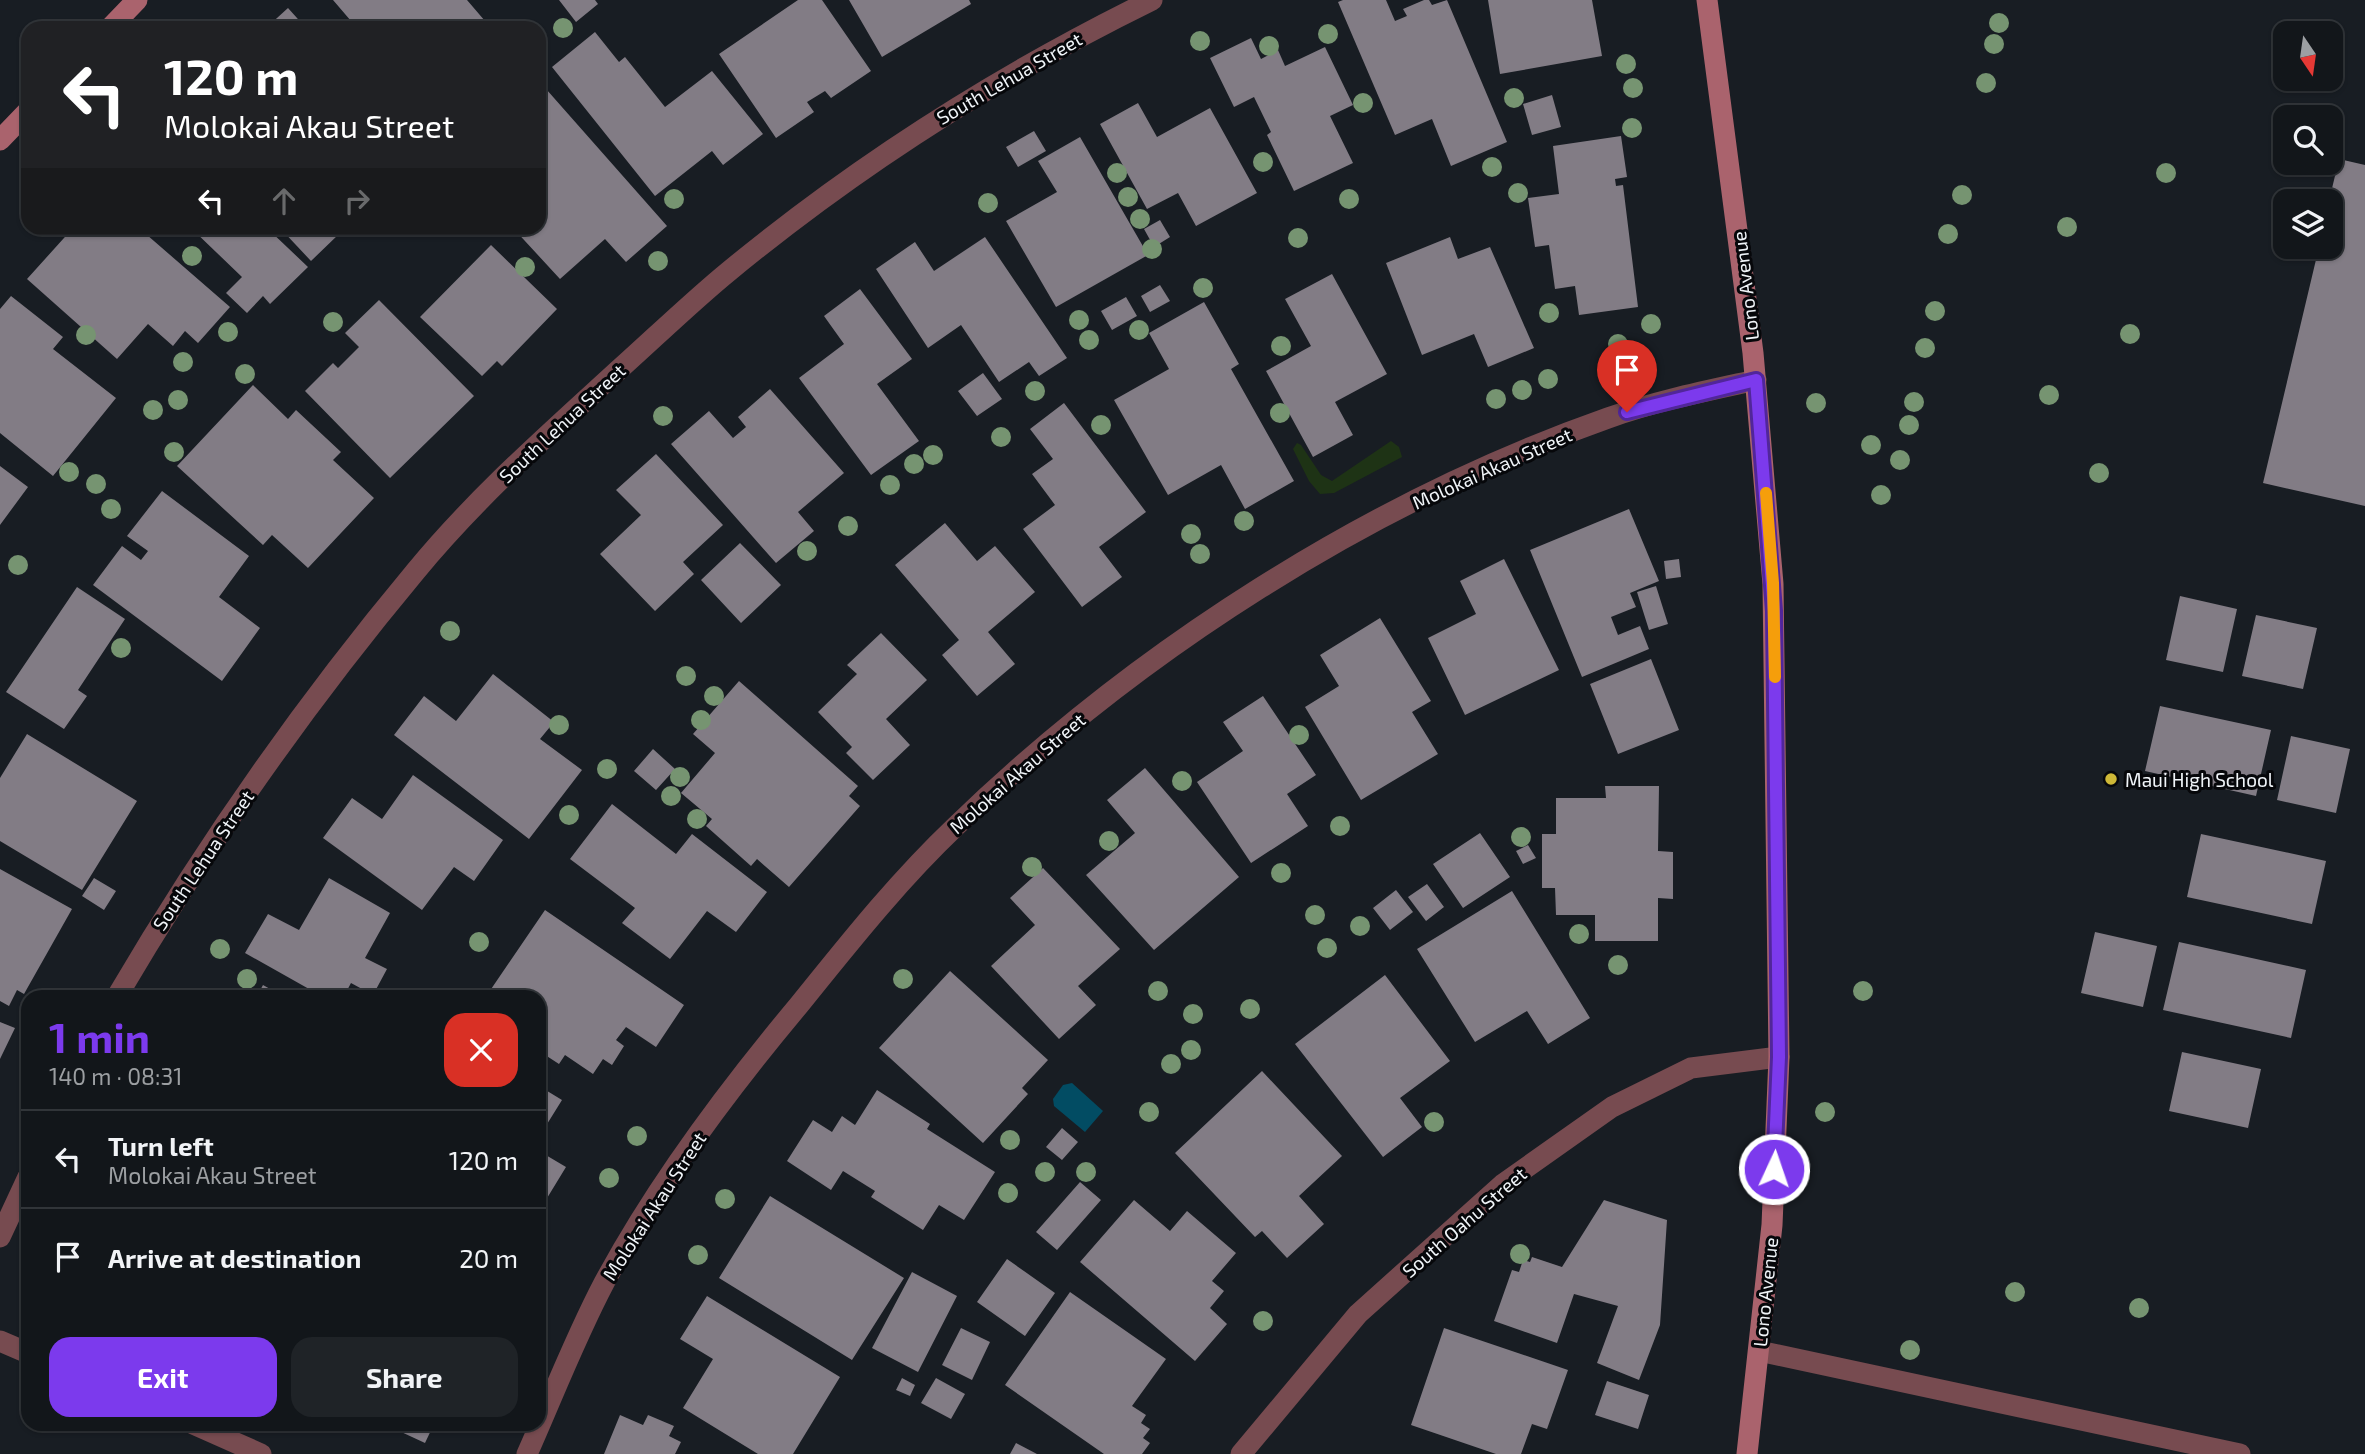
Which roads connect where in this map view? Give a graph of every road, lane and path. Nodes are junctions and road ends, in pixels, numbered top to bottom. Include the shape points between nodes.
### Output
1 (137, 0) edge
2 (1152, 0) edge
3 (1707, 0) edge
4 (117, 21) edge
5 (21, 118) edge
6 (0, 140) edge
7 (1756, 380) junction
8 (121, 990) edge
9 (1779, 1057) junction
10 (21, 1192) edge
11 (0, 1237) edge
12 (0, 1341) edge
13 (21, 1350) edge
14 (1759, 1351) junction
15 (546, 1412) edge
16 (209, 1431) edge
17 (537, 1431) edge
18 (261, 1454) edge
19 (527, 1454) edge
20 (1241, 1454) edge
21 (1747, 1454) edge
22 (2240, 1454) edge

1 - 4 street
2 - 8 street, South Lehua Street via 944,115 816,204 721,278 513,466 416,571 262,772 173,900
3 - 7 street, Lono Avenue
5 - 6 street
7 - 9 street, Lono Avenue via 1773,583
7 - 15 street, Molokai Akau Street via 1608,418 1502,460 1386,516 1278,577 1051,739 900,883 770,1039 682,1158 604,1284
9 - 14 street, Lono Avenue via 1772,1225
9 - 20 street, South Oahu Street via 1691,1068 1612,1107 1503,1184 1358,1314
10 - 11 street
12 - 13 street
14 - 21 street, Lono Avenue
14 - 22 street
16 - 18 street
17 - 19 street, Molokai Akau Street

